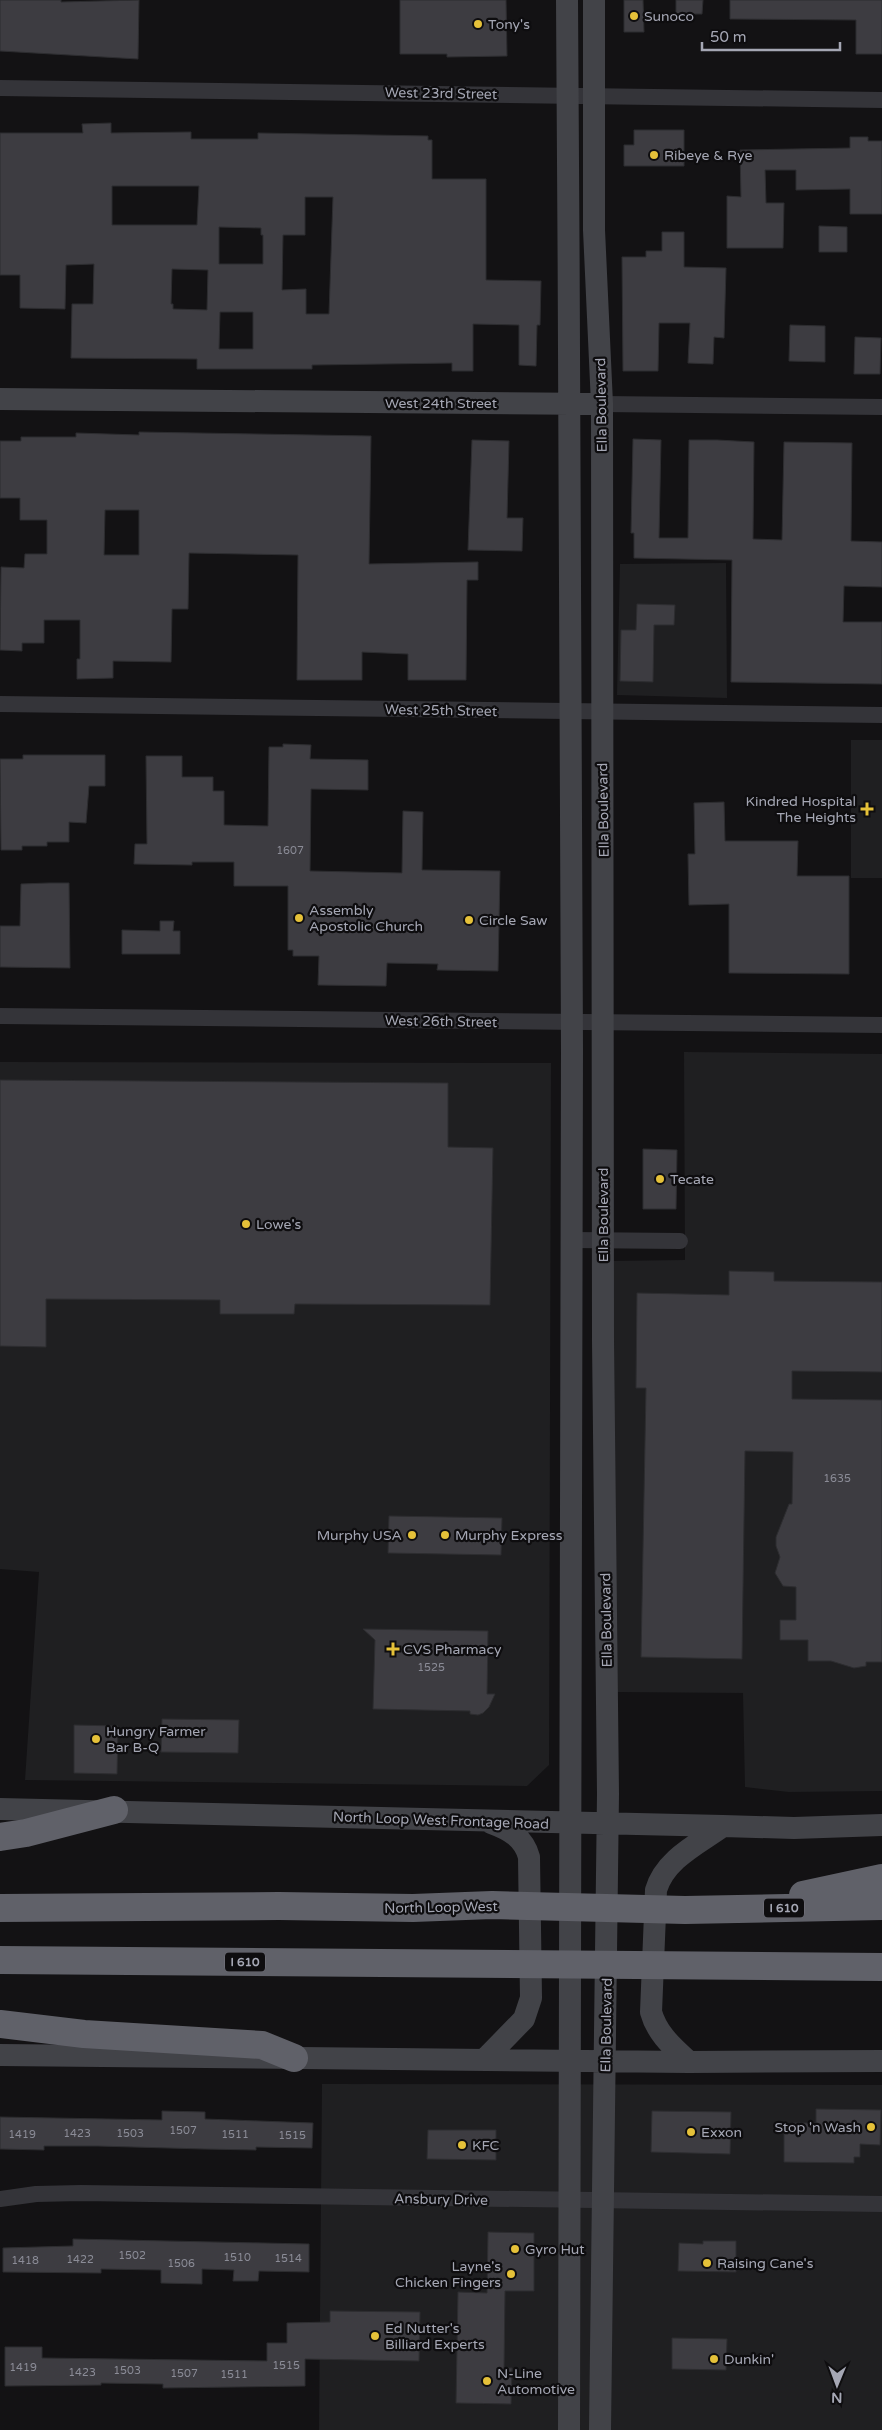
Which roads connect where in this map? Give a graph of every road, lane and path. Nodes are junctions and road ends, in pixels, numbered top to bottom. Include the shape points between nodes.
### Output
1 (567, 0) edge
2 (594, 0) edge
3 (0, 88) edge
4 (567, 95) junction
5 (594, 96) junction
6 (882, 100) edge
7 (0, 399) edge
8 (569, 404) junction
9 (602, 404) junction
10 (882, 407) edge
11 (0, 704) edge
12 (570, 712) junction
13 (602, 712) junction
14 (882, 715) edge
15 (0, 1016) edge
16 (572, 1022) junction
17 (604, 1023) junction
18 (882, 1025) edge
19 (572, 1240) junction
20 (603, 1240) junction
21 (680, 1241) dead end
22 (0, 1809) edge
23 (114, 1810) junction
24 (487, 1821) junction
25 (569, 1823) junction
26 (608, 1824) junction
27 (882, 1825) edge
28 (723, 1826) junction
29 (0, 1838) edge
30 (882, 1878) edge
31 (882, 1906) edge
32 (0, 1908) edge
33 (731, 1909) junction
34 (0, 1960) edge
35 (882, 1967) edge
36 (0, 2024) edge
37 (0, 2055) edge
38 (294, 2058) junction
39 (484, 2060) junction
40 (569, 2061) junction
41 (605, 2061) junction
42 (882, 2061) edge
43 (689, 2062) junction
44 (0, 2199) edge
45 (569, 2201) junction
46 (605, 2201) junction
47 (882, 2204) edge
48 (569, 2430) edge
49 (600, 2430) edge

1 - 4 main road
2 - 5 main road, Ella Boulevard
3 - 4 street, West 23rd Street
4 - 5 street, West 23rd Street
4 - 8 main road
5 - 6 street, West 23rd Street
5 - 9 main road, Ella Boulevard via 594,230
7 - 8 main road, West 24th Street
8 - 9 main road, West 24th Street
8 - 12 main road
9 - 10 street, West 24th Street
9 - 13 main road, Ella Boulevard
11 - 12 street, West 25th Street
12 - 13 street, West 25th Street
12 - 16 main road
13 - 14 street, West 25th Street
13 - 17 main road, Ella Boulevard
15 - 16 street, West 26th Street
16 - 17 street, West 26th Street
16 - 19 main road
17 - 18 street, West 26th Street
17 - 20 main road, Ella Boulevard
19 - 20 street
19 - 25 main road
20 - 21 street
20 - 26 main road, Ella Boulevard
22 - 23 main road, North Loop West Frontage Road
23 - 24 main road, North Loop West Frontage Road
23 - 29 highway
24 - 25 main road, North Loop West Frontage Road
24 - 39 main road via 513,1832 523,1843 529,1858 531,1989 524,2019
25 - 26 main road, North Loop West Frontage Road
25 - 40 main road
26 - 28 main road, North Loop West Frontage Road
26 - 41 main road, Ella Boulevard
27 - 28 main road, North Loop West Frontage Road
28 - 43 main road via 672,1862 656,1890 651,2012 668,2042
30 - 33 highway
31 - 33 highway, North Loop West / I 610
32 - 33 highway, North Loop West / I 610 via 492,1906
34 - 35 highway, I 610
36 - 38 highway via 93,2035 262,2045
37 - 38 main road
38 - 39 main road
39 - 40 main road
40 - 41 main road
40 - 45 main road
41 - 43 main road
41 - 46 main road, Ella Boulevard
42 - 43 main road
44 - 45 street, Ansbury Drive via 81,2193
45 - 46 street, Ansbury Drive
45 - 48 main road
46 - 47 street, Ansbury Drive
46 - 49 main road, Ella Boulevard

